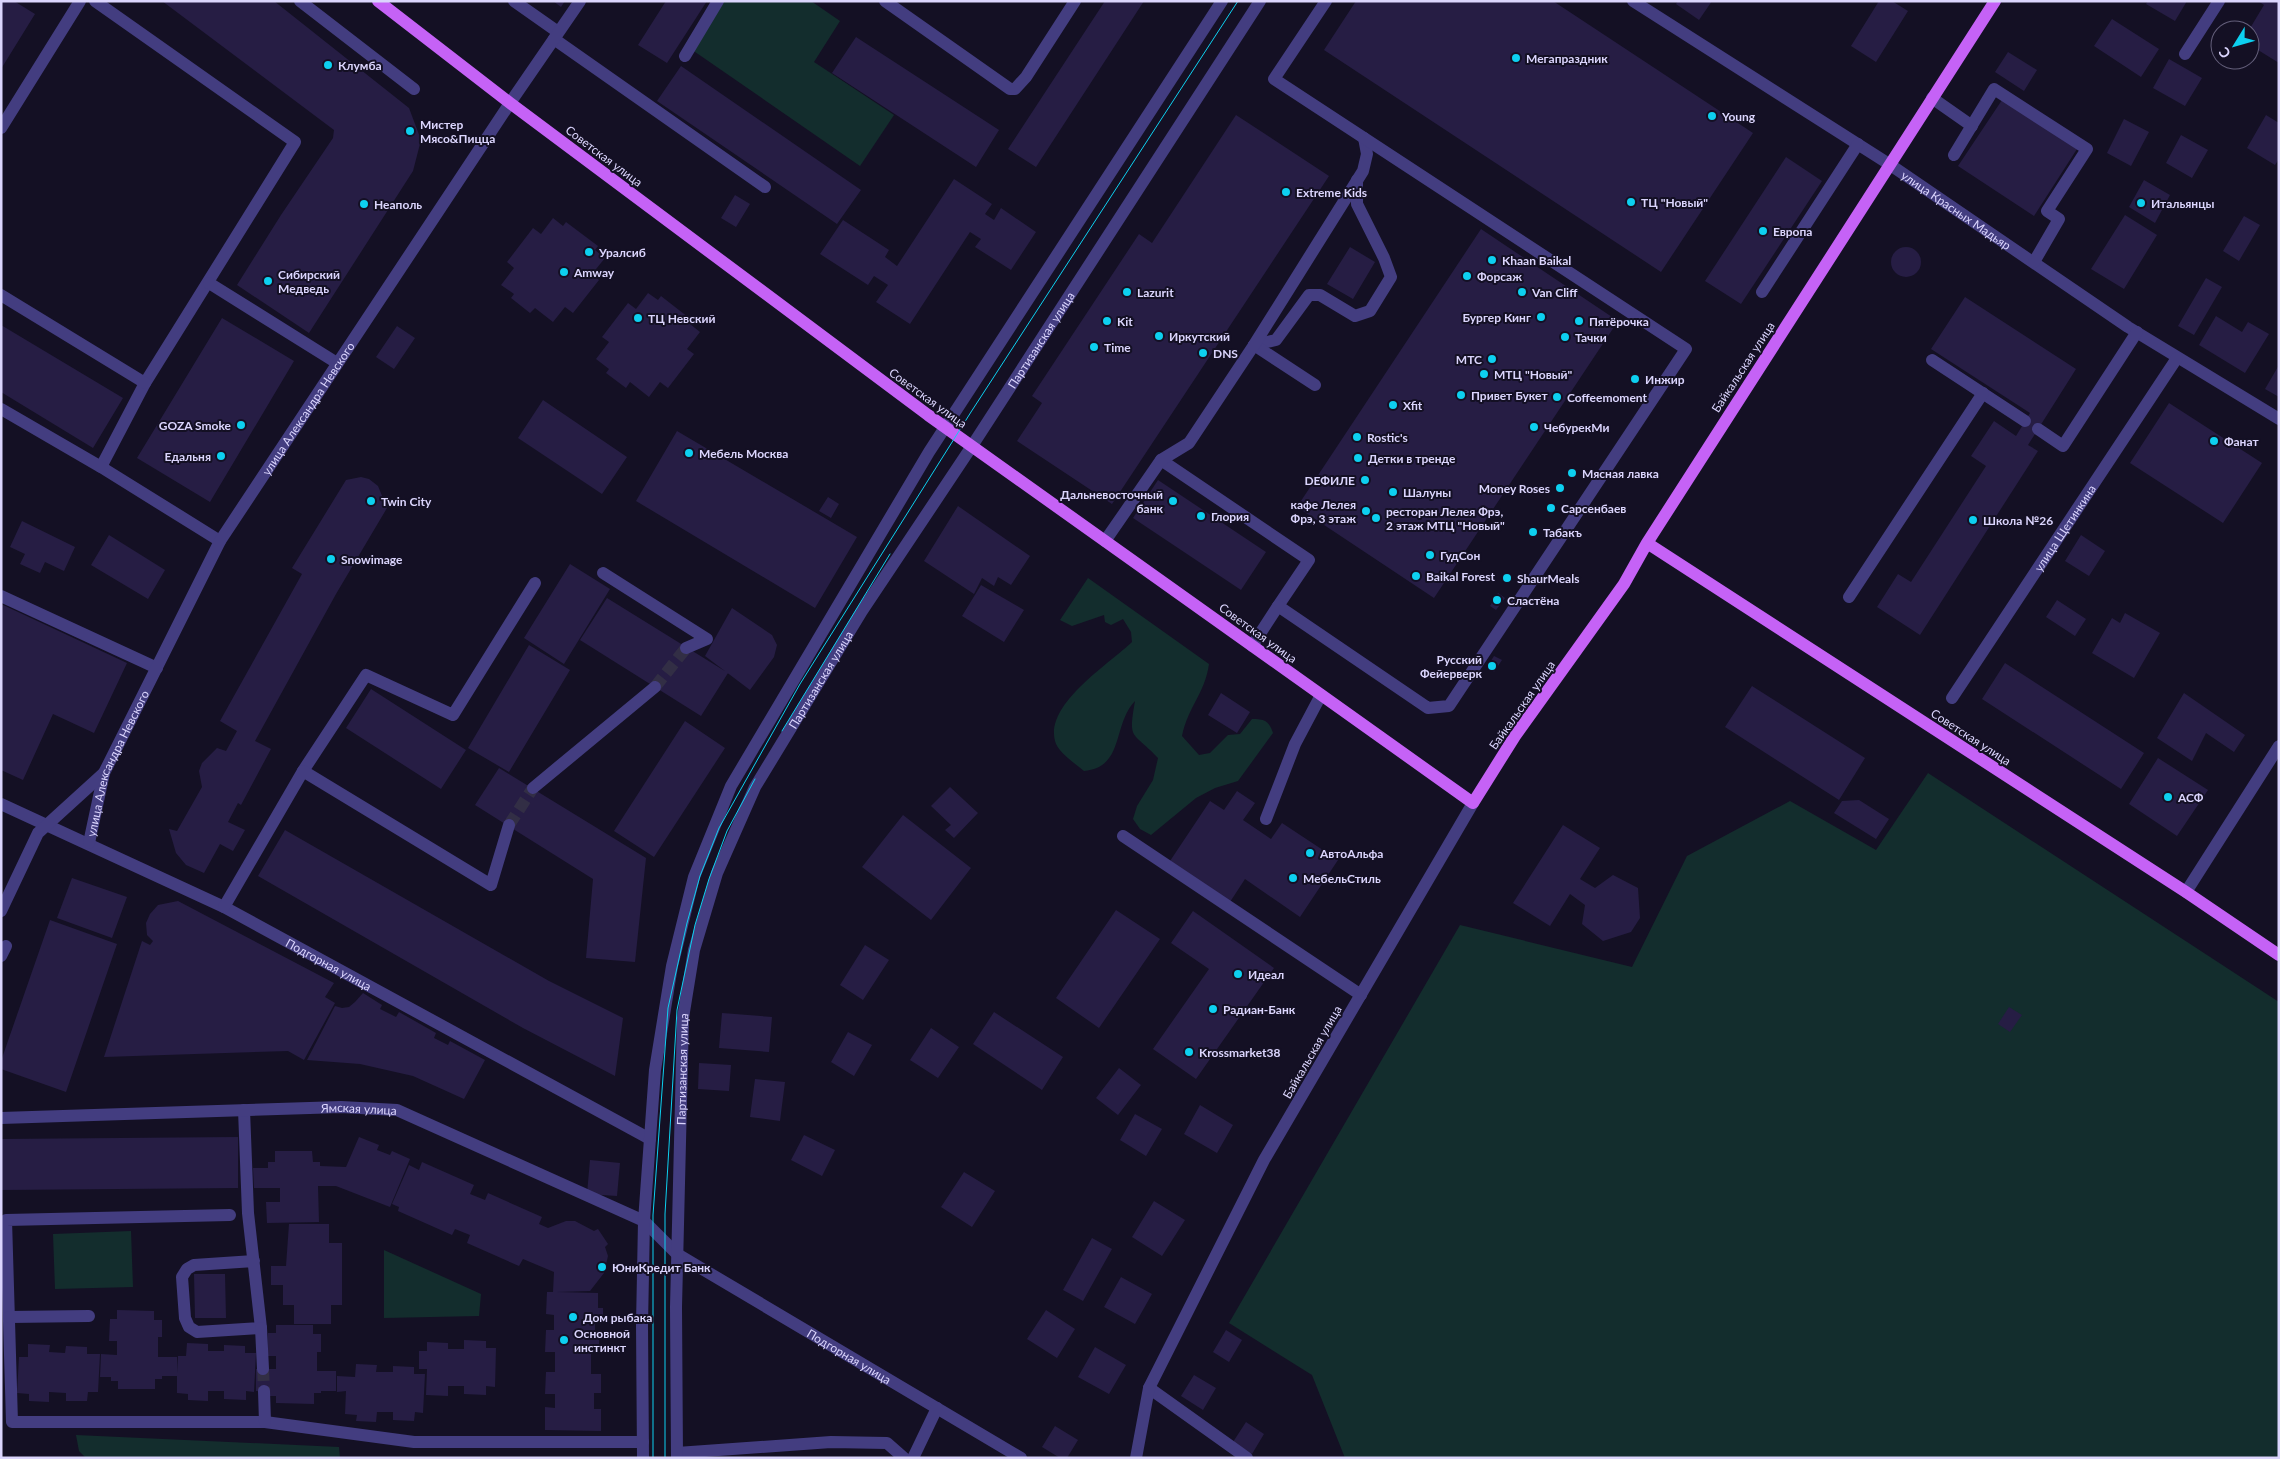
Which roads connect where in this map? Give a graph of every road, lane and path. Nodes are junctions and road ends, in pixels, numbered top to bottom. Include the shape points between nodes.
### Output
1 (80, 1) edge
2 (95, 1) edge
3 (300, 1) edge
4 (378, 1) edge
5 (514, 1) edge
6 (580, 1) edge
7 (718, 1) edge
8 (885, 1) edge
9 (1076, 1) edge
10 (1222, 1) edge
11 (1260, 1) edge
12 (1326, 1) edge
13 (1633, 1) edge
14 (1995, 1) edge
15 (2219, 1) edge
16 (1650, 6) edge
17 (556, 35) junction
18 (2185, 54) dead end
19 (685, 56) dead end
20 (414, 89) dead end
21 (1932, 98) junction
22 (510, 103) junction
23 (1972, 126) junction
24 (1, 128) edge
25 (1364, 138) junction
26 (1858, 144) junction
27 (1954, 155) dead end
28 (1889, 164) junction
29 (1357, 180) junction
30 (766, 187) dead end
31 (2034, 262) junction
32 (209, 283) junction
33 (1762, 292) dead end
34 (1, 295) edge
35 (2137, 332) junction
36 (1254, 345) junction
37 (2177, 358) junction
38 (1932, 360) dead end
39 (336, 363) junction
40 (145, 383) junction
41 (1315, 385) dead end
42 (1983, 394) junction
43 (1, 409) edge
44 (2279, 419) edge
45 (2025, 421) dead end
46 (945, 427) junction
47 (2038, 429) dead end
48 (972, 446) junction
49 (1160, 460) junction
50 (101, 467) junction
51 (220, 541) junction
52 (1105, 541) junction
53 (1647, 543) junction
54 (603, 573) dead end
55 (534, 583) dead end
56 (1, 596) edge
57 (1849, 597) dead end
58 (1278, 606) junction
59 (1252, 646) junction
60 (686, 648) tunnel mouth
61 (157, 668) junction
62 (655, 687) tunnel mouth
63 (1320, 695) junction
64 (1952, 698) dead end
65 (2279, 746) edge
66 (303, 770) junction
67 (104, 772) junction
68 (533, 788) tunnel mouth
69 (1473, 803) junction
70 (1, 804) edge
71 (1266, 819) dead end
72 (48, 824) junction
73 (509, 825) tunnel mouth
74 (1123, 836) dead end
75 (89, 843) junction
76 (2186, 892) junction
77 (224, 908) junction
78 (1, 911) edge
79 (2279, 954) edge
80 (1361, 995) junction
81 (244, 1110) junction
82 (1, 1118) edge
83 (650, 1139) junction
84 (230, 1215) dead end
85 (644, 1221) junction
86 (677, 1254) junction
87 (254, 1261) junction
88 (5, 1293) edge
89 (89, 1316) dead end
90 (9, 1317) junction
91 (261, 1328) junction
92 (263, 1369) tunnel mouth
93 (1150, 1388) junction
94 (264, 1391) tunnel mouth
95 (937, 1408) junction
96 (265, 1422) junction
97 (643, 1442) junction
98 (677, 1456) edge
99 (643, 1458) edge
100 (904, 1458) edge
101 (913, 1458) edge
102 (1021, 1458) edge
103 (1136, 1458) edge
104 (1247, 1458) edge

1 - 24 street
2 - 32 street via 295,142
3 - 20 street
4 - 22 main road, Советская улица
5 - 17 street
6 - 17 street, улица Александра Невского
7 - 19 street
8 - 9 street via 1014,89 1026,77
10 - 46 street, Партизанская улица
11 - 48 street, Партизанская улица
12 - 25 street via 1274,79
13 - 16 street, улица Красных Мадьяр
14 - 21 main road, Байкальская улица
15 - 18 street
16 - 26 street, улица Красных Мадьяр
17 - 22 street, улица Александра Невского
17 - 30 street
21 - 23 street
21 - 28 main road, Байкальская улица
22 - 39 street, улица Александра Невского
22 - 46 main road, Советская улица
23 - 27 street
23 - 31 street via 1994,88 2087,149 2047,211 2059,220
25 - 29 street via 1367,154
25 - 58 street via 1686,348 1450,706 1428,708
26 - 28 street, улица Красных Мадьяр
26 - 33 street
28 - 31 street, улица Красных Мадьяр
28 - 53 main road, Байкальская улица
29 - 36 street
29 - 36 street via 1357,204 1391,278 1370,311 1355,316 1320,294 1309,295 1276,340
31 - 35 street, улица Красных Мадьяр
32 - 39 street
32 - 40 street
34 - 40 street
35 - 37 street, улица Красных Мадьяр
35 - 47 street via 2063,446
36 - 41 street
36 - 49 street via 1189,442
37 - 44 street, улица Красных Мадьяр
37 - 64 street, улица Щетинкина
38 - 42 street
39 - 51 street, улица Александра Невского
40 - 50 street
42 - 45 street
42 - 57 street
43 - 50 street
46 - 48 main road, Советская улица
46 - 83 street, Партизанская улица via 731,786 694,877 672,966 655,1070
48 - 52 main road, Советская улица
48 - 86 street, Партизанская улица via 862,611 755,788 717,873 694,950 683,1018
49 - 52 street
49 - 58 street via 1309,560
50 - 51 street
51 - 61 street, улица Александра Невского
52 - 59 main road, Советская улица
53 - 69 main road, Байкальская улица via 1624,584 1515,736
53 - 76 main road, Советская улица
54 - 60 street via 707,639
55 - 66 street via 453,715 366,675
56 - 61 street
58 - 59 street
59 - 63 main road, Советская улица
61 - 67 street, улица Александра Невского
62 - 68 street
63 - 69 main road, Советская улица
63 - 71 street via 1295,744
65 - 76 street
66 - 73 street via 491,885
66 - 77 street
67 - 72 street
67 - 75 street, улица Александра Невского
69 - 80 street, Байкальская улица
70 - 72 street, Подгорная улица
72 - 75 street, Подгорная улица
72 - 78 street via 38,833
74 - 80 street
75 - 77 street, Подгорная улица
76 - 79 main road, Советская улица
77 - 83 street, Подгорная улица
80 - 93 street, Байкальская улица via 1264,1160
81 - 82 street, Ямская улица
81 - 85 street, Ямская улица via 341,1107 397,1110
81 - 87 street via 248,1212
83 - 85 street, Партизанская улица
84 - 88 street via 6,1220
85 - 86 street, Ямская улица
85 - 97 street, Партизанская улица
86 - 95 street, Подгорная улица
86 - 98 street, Партизанская улица
87 - 91 street
87 - 91 street via 194,1265 187,1269 182,1277 185,1318 189,1327 197,1332
88 - 90 street
89 - 90 street
90 - 96 street via 12,1422
91 - 92 street
93 - 103 street, Байкальская улица
93 - 104 street
94 - 96 street
95 - 101 street
95 - 102 street, Подгорная улица
96 - 97 street via 414,1442
97 - 99 street, Партизанская улица
98 - 100 street via 840,1442 887,1443

